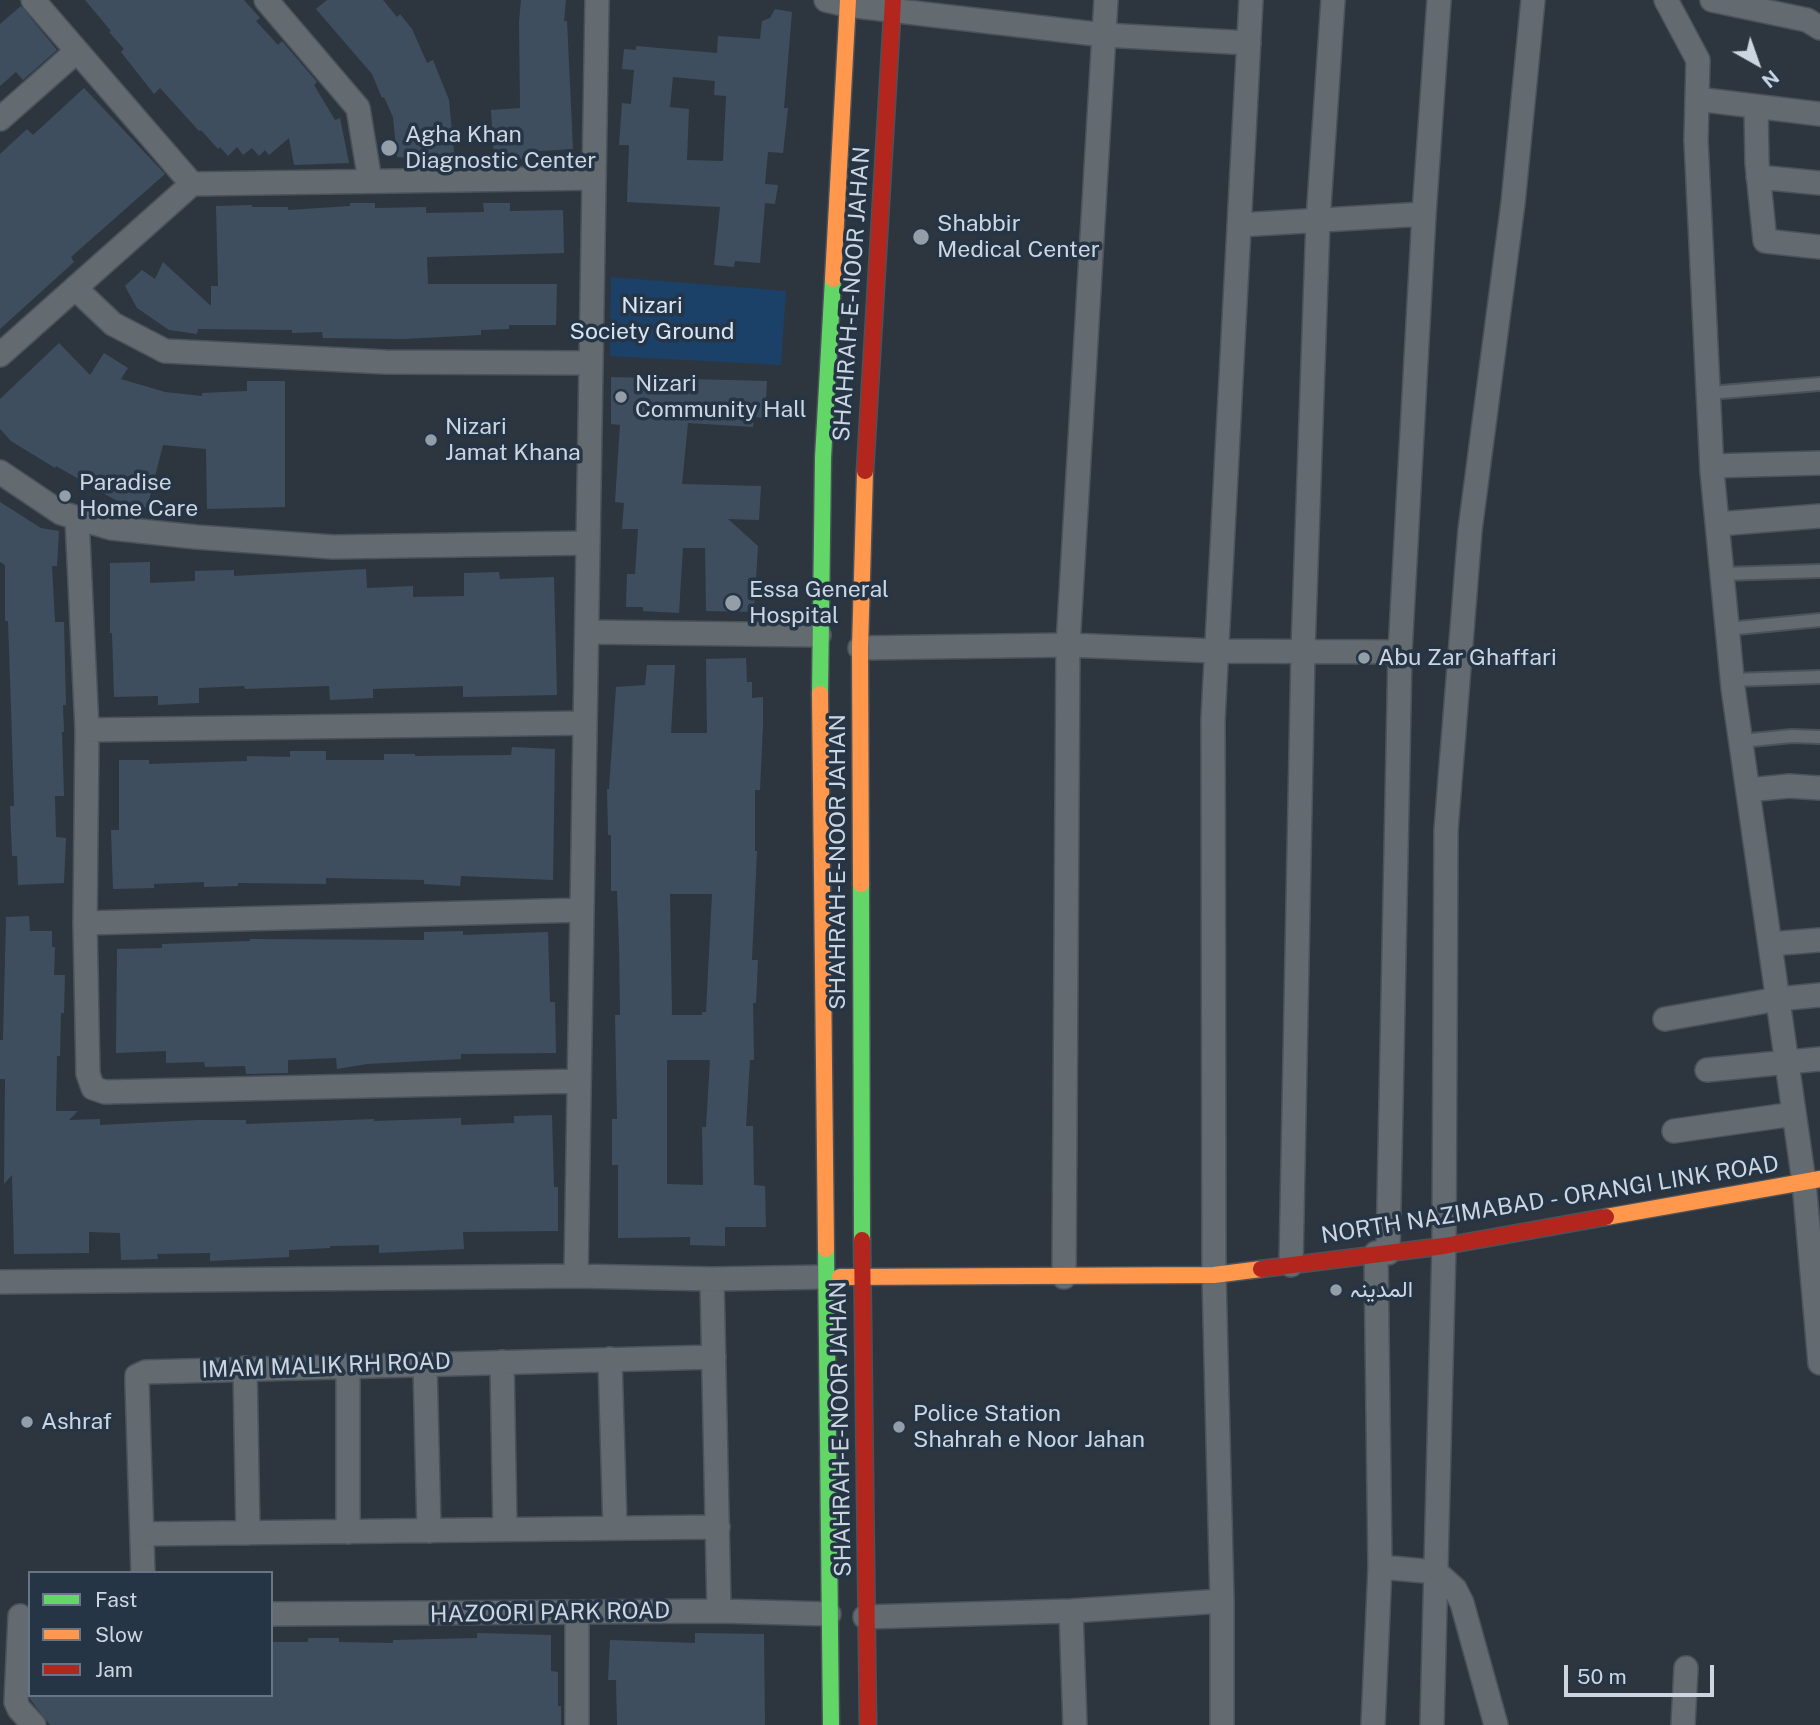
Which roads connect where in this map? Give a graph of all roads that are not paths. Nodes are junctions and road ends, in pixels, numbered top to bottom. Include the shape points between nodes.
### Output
1 (33, 0) edge
2 (267, 0) edge
3 (597, 0) edge
4 (1106, 0) edge
5 (1251, 0) edge
6 (1333, 0) edge
7 (1440, 0) edge
8 (1533, 0) edge
9 (1666, 0) edge
10 (1712, 0) edge
11 (840, 2) edge
12 (893, 5) edge
13 (1820, 28) edge
14 (1104, 35) junction
15 (1249, 43) junction
16 (77, 51) junction
17 (1697, 99) junction
18 (1756, 107) junction
19 (1820, 114) edge
20 (0, 119) edge
21 (1758, 177) junction
22 (594, 178) junction
23 (370, 181) junction
24 (1820, 183) edge
25 (191, 184) junction
26 (1424, 214) junction
27 (1318, 220) junction
28 (1239, 225) junction
29 (1820, 247) edge
30 (75, 288) junction
31 (0, 355) edge
32 (591, 363) junction
33 (1820, 384) edge
34 (1709, 393) junction
35 (823, 458) junction
36 (854, 461) junction
37 (1820, 463) edge
38 (1712, 466) junction
39 (0, 471) edge
40 (1820, 516) edge
41 (77, 518) junction
42 (1718, 524) junction
43 (588, 542) junction
44 (1820, 571) edge
45 (1722, 574) junction
46 (1820, 620) edge
47 (1727, 629) junction
48 (587, 632) junction
49 (819, 635) junction
50 (1068, 646) junction
51 (860, 648) junction
52 (1216, 650) junction
53 (1303, 651) junction
54 (1400, 652) junction
55 (1820, 677) edge
56 (1732, 680) junction
57 (586, 723) junction
58 (87, 730) junction
59 (1820, 737) edge
60 (1741, 741) junction
61 (1820, 788) edge
62 (1748, 790) junction
63 (582, 910) junction
64 (85, 923) junction
65 (1820, 940) edge
66 (1770, 944) junction
67 (1820, 995) edge
68 (1778, 999) junction
69 (1665, 1019) dead end
70 (1820, 1059) edge
71 (1787, 1063) junction
72 (1707, 1070) dead end
73 (579, 1081) junction
74 (1794, 1114) junction
75 (1674, 1131) dead end
76 (1812, 1180) edge
77 (1444, 1246) junction
78 (1382, 1253) junction
79 (1291, 1265) junction
80 (1214, 1275) junction
81 (576, 1276) junction
82 (825, 1277) junction
83 (862, 1277) junction
84 (1064, 1277) junction
85 (712, 1279) junction
86 (0, 1282) edge
87 (714, 1357) junction
88 (610, 1359) junction
89 (502, 1362) junction
90 (1820, 1363) edge
91 (425, 1364) junction
92 (348, 1366) junction
93 (246, 1368) junction
94 (718, 1527) junction
95 (615, 1528) junction
96 (505, 1530) junction
97 (429, 1531) junction
98 (348, 1532) junction
99 (248, 1533) junction
100 (143, 1534) junction
101 (1380, 1567) junction
102 (143, 1571) edge
103 (1436, 1572) junction
104 (1222, 1601) junction
105 (719, 1611) junction
106 (1071, 1611) junction
107 (577, 1613) junction
108 (273, 1614) edge
109 (829, 1614) junction
110 (17, 1616) edge
111 (865, 1617) junction
112 (1686, 1668) dead end
113 (34, 1725) edge
114 (577, 1725) edge
115 (831, 1725) edge
116 (868, 1725) edge
117 (1075, 1725) edge
118 (1222, 1725) edge
119 (1373, 1725) edge
120 (1432, 1725) edge
121 (1496, 1725) edge
122 (1683, 1725) edge

1 - 16 street
2 - 23 street via 358,108
3 - 22 street
4 - 14 street
5 - 15 street
6 - 27 street
7 - 26 street
8 - 77 street via 1513,203 1470,530 1446,830
9 - 17 street via 1698,60
10 - 13 street via 1807,20
11 - 12 street
11 - 35 main road, SHAHRAH-E-NOOR JAHAN
12 - 14 street
12 - 36 main road, SHAHRAH-E-NOOR JAHAN
14 - 15 street
14 - 50 street
15 - 28 street
16 - 20 street
16 - 25 street
17 - 18 street
17 - 34 street
18 - 19 street
18 - 21 street
21 - 24 street
21 - 29 street via 1765,241
22 - 23 street
22 - 32 street
23 - 25 street
25 - 30 street
26 - 27 street
26 - 54 street
27 - 28 street
27 - 53 street
28 - 52 street
30 - 31 street
30 - 32 street via 113,324 165,351 385,362
32 - 43 street
33 - 34 lane
34 - 38 street
35 - 36 main road
35 - 49 main road, SHAHRAH-E-NOOR JAHAN
36 - 51 main road, SHAHRAH-E-NOOR JAHAN
37 - 38 street
38 - 42 street
39 - 41 street via 61,513
40 - 42 street
41 - 43 street via 123,529 333,547
41 - 58 street
42 - 45 street
43 - 48 street
44 - 45 lane
45 - 47 street
46 - 47 lane
47 - 56 street
48 - 49 street
48 - 57 street
49 - 82 main road, SHAHRAH-E-NOOR JAHAN
50 - 51 street
50 - 52 street
50 - 84 street
51 - 83 main road, SHAHRAH-E-NOOR JAHAN
52 - 53 street
52 - 80 street
53 - 54 street
53 - 79 street
54 - 78 street
55 - 56 lane
56 - 60 street
57 - 58 street
57 - 63 street
58 - 64 street
59 - 60 lane
60 - 62 street
61 - 62 street
62 - 66 street
63 - 64 street
63 - 73 street
64 - 73 street via 88,1074 93,1088 105,1092
65 - 66 street
66 - 68 street
67 - 68 street
68 - 69 street
68 - 71 street
70 - 71 street
71 - 72 street
71 - 74 street
73 - 81 street
74 - 75 street
74 - 76 street
76 - 77 main road, NORTH NAZIMABAD - ORANGI LINK ROAD
76 - 90 street
77 - 78 main road, NORTH NAZIMABAD - ORANGI LINK ROAD
77 - 103 street
78 - 79 main road, NORTH NAZIMABAD - ORANGI LINK ROAD
78 - 101 street
79 - 80 main road, NORTH NAZIMABAD - ORANGI LINK ROAD
80 - 84 main road, NORTH NAZIMABAD - ORANGI LINK ROAD
80 - 104 street
81 - 85 street
81 - 86 street
82 - 83 main road, NORTH NAZIMABAD - ORANGI LINK ROAD
82 - 85 street
82 - 109 main road, SHAHRAH-E-NOOR JAHAN
83 - 84 main road, NORTH NAZIMABAD - ORANGI LINK ROAD
83 - 111 main road, SHAHRAH-E-NOOR JAHAN
85 - 87 street
87 - 88 street, IMAM MALIK RH ROAD
87 - 94 street
88 - 89 street, IMAM MALIK RH ROAD
88 - 95 street
89 - 91 street, IMAM MALIK RH ROAD
89 - 96 street
91 - 92 street, IMAM MALIK RH ROAD
91 - 97 street
92 - 93 street, IMAM MALIK RH ROAD
92 - 98 street
93 - 99 street
93 - 100 street, IMAM MALIK RH ROAD via 137,1376
94 - 95 street
94 - 105 street
95 - 96 street
96 - 97 street
97 - 98 street
98 - 99 street
99 - 100 street
100 - 102 street, IMAM MALIK RH ROAD
101 - 103 street
101 - 119 street
103 - 120 street
103 - 121 street via 1462,1602
104 - 106 street
104 - 118 street
105 - 107 street, HAZOORI PARK ROAD
105 - 109 street, HAZOORI PARK ROAD
106 - 111 street
106 - 117 street
107 - 108 street, HAZOORI PARK ROAD
107 - 114 street
109 - 115 main road, SHAHRAH-E-NOOR JAHAN
110 - 113 street via 16,1702
111 - 116 main road, SHAHRAH-E-NOOR JAHAN
112 - 122 street

